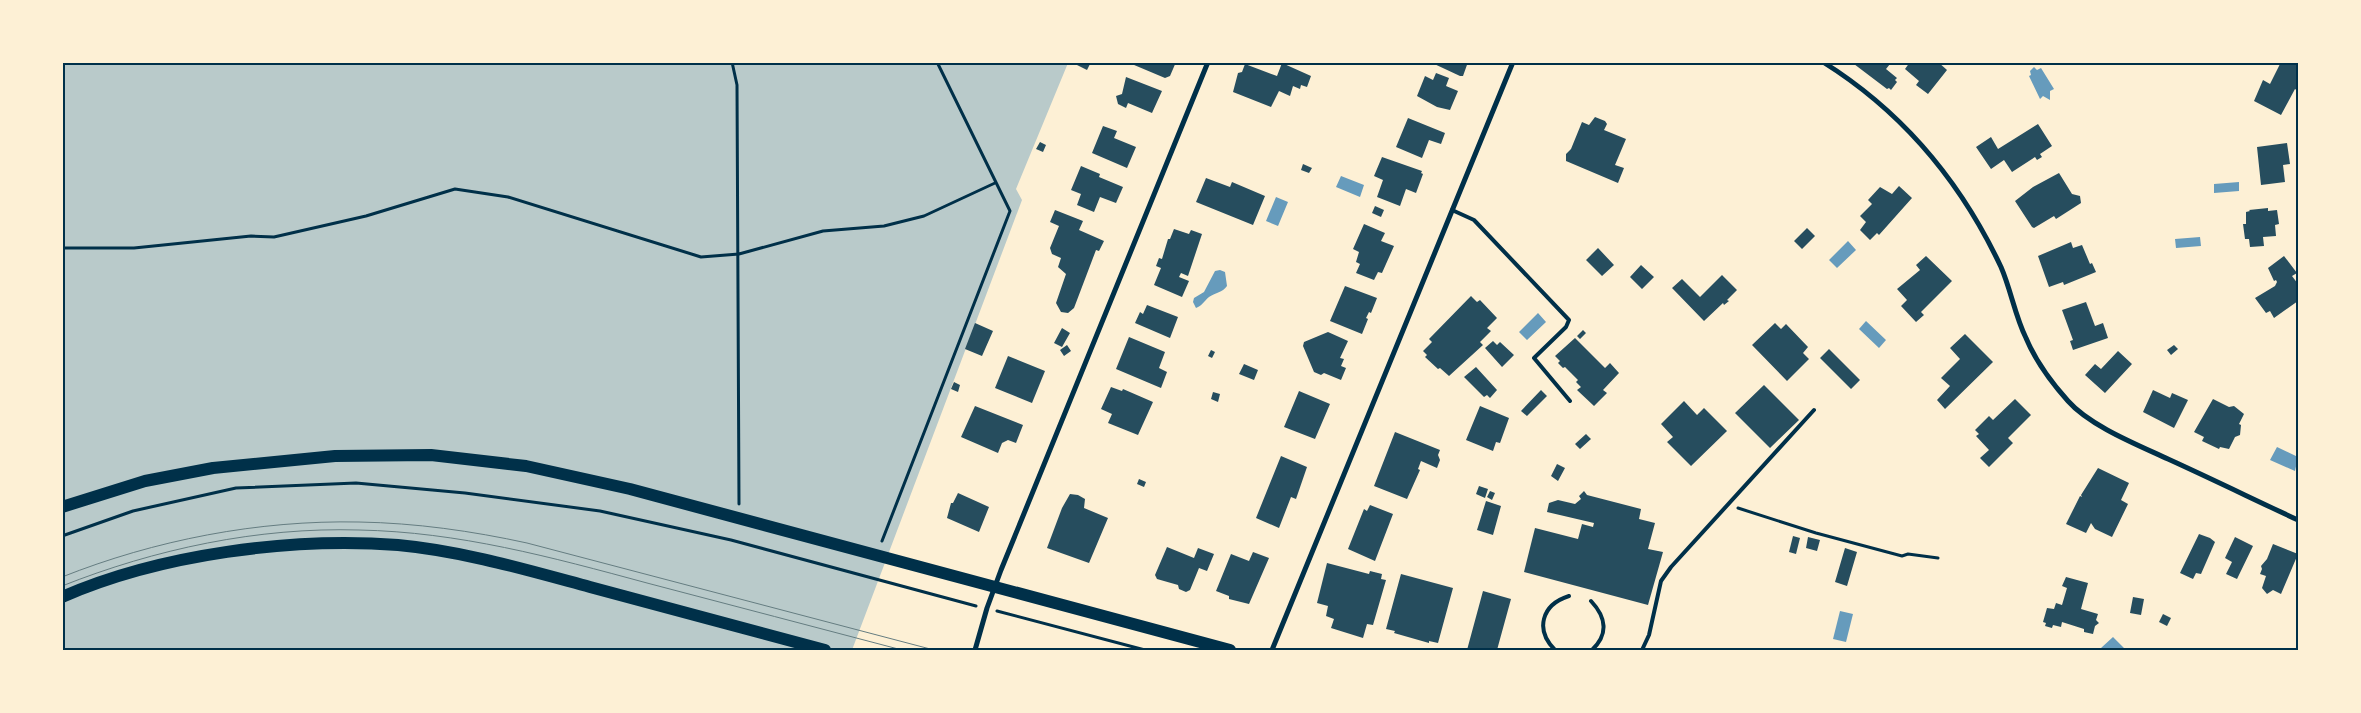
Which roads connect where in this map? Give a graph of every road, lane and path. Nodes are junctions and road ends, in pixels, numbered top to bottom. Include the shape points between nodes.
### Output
1 (732, 62) edge
2 (937, 62) edge
3 (1208, 62) edge
4 (1513, 62) edge
5 (1823, 62) edge
6 (995, 183) junction
7 (1452, 210) junction
8 (62, 248) edge
9 (739, 254) junction
10 (1570, 401) dead end
11 (1814, 410) dead end
12 (1729, 504) junction
13 (62, 507) edge
14 (739, 518) junction
15 (2298, 520) edge
16 (62, 536) edge
17 (877, 555) junction
18 (1938, 558) dead end
19 (995, 587) junction
20 (1568, 596) dead end
21 (62, 597) edge
22 (1591, 601) dead end
23 (987, 608) junction
24 (825, 650) edge
25 (975, 650) edge
26 (1145, 650) edge
27 (1230, 650) edge
28 (1272, 650) edge
29 (1556, 650) edge
30 (1592, 650) edge
31 (1642, 650) edge

1 - 9 path via 737,85
2 - 6 path
3 - 19 street
4 - 7 street
5 - 15 street via 1890,112 1946,173 1975,216 2001,269 2025,337 2042,368 2070,403 2110,432
6 - 9 path via 924,216 884,226 823,231
6 - 17 path via 1010,211
7 - 10 lane via 1474,220 1569,320 1566,327 1534,358
7 - 28 street
8 - 9 path via 134,248 251,236 274,237 366,216 454,190 508,197 701,257
9 - 14 path
11 - 12 lane
12 - 18 path via 1816,533 1902,556
12 - 31 lane via 1661,582 1649,635
13 - 14 main road via 145,481 214,468 335,456 431,455 526,466
14 - 17 main road
16 - 23 path via 134,511 236,488 356,483 600,511 732,540
17 - 19 main road
19 - 23 street
19 - 27 main road
20 - 29 lane via 1548,608 1543,620 1547,642
21 - 24 main road via 140,570 215,555 332,542 399,545 468,556
22 - 30 lane via 1604,620 1604,631
23 - 25 street
23 - 26 path

